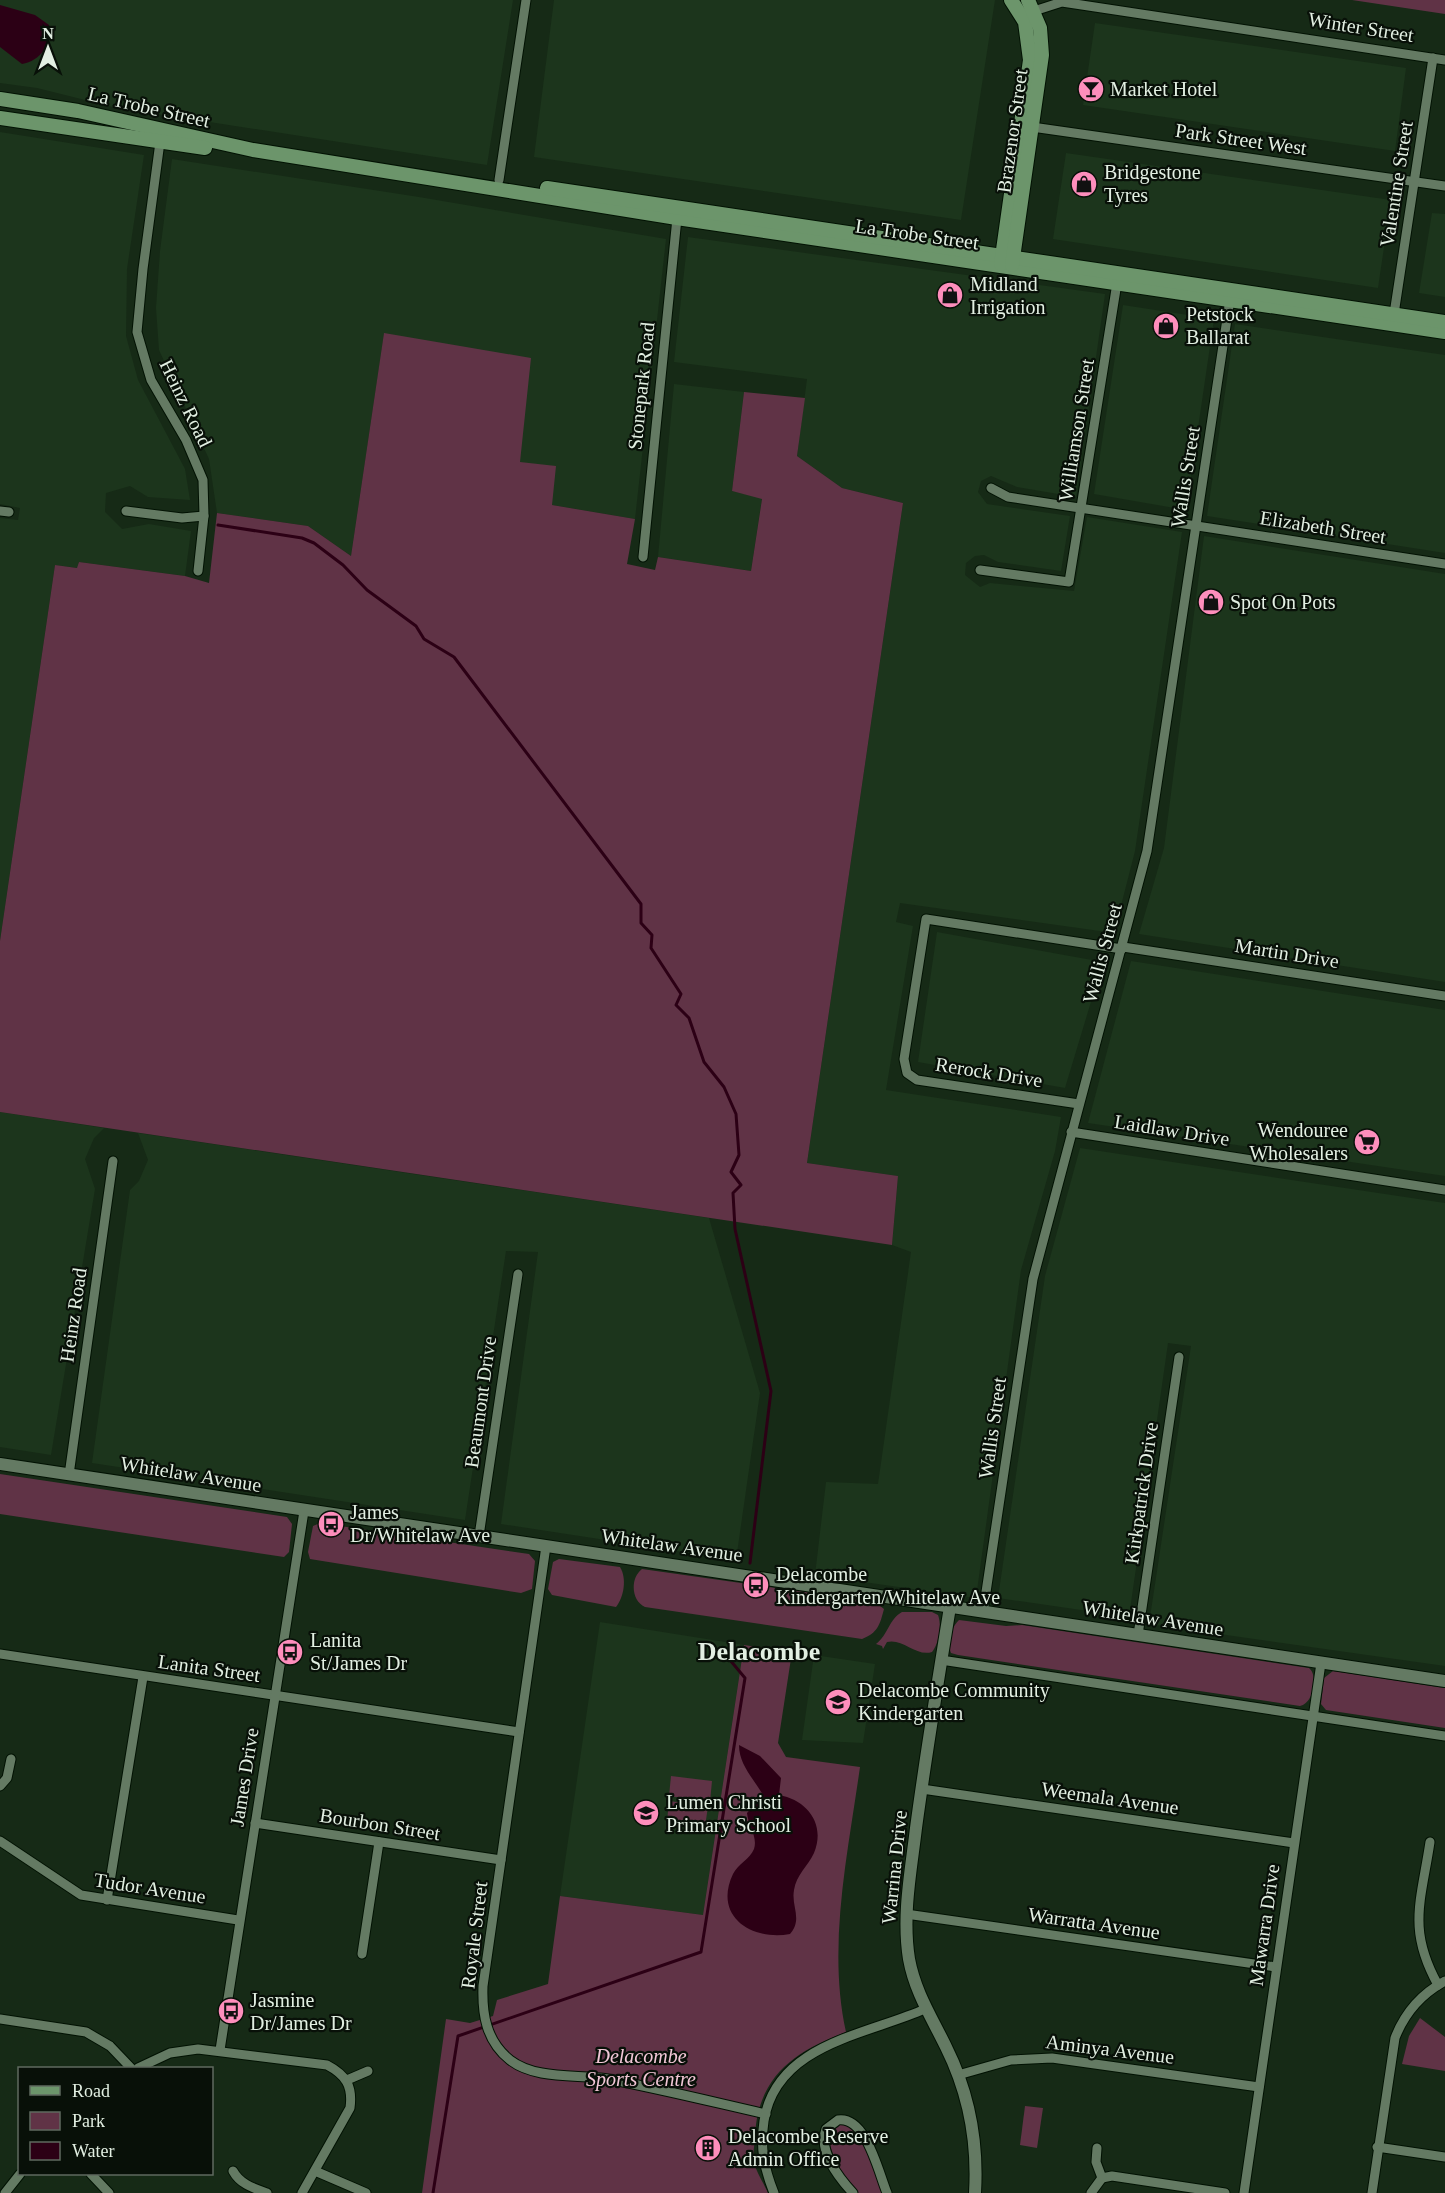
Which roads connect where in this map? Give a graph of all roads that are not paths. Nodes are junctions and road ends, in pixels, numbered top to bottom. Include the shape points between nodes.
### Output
1 (526, 0) edge
2 (1011, 0) edge
3 (1062, 1) edge
4 (1028, 9) edge
5 (1433, 58) junction
6 (1445, 60) edge
7 (0, 99) edge
8 (0, 106) edge
9 (93, 114) junction
10 (0, 118) edge
11 (52, 126) junction
12 (1027, 126) junction
13 (160, 142) junction
14 (252, 150) junction
15 (1415, 182) junction
16 (499, 185) junction
17 (1445, 186) edge
18 (678, 213) junction
19 (1007, 262) junction
20 (1118, 278) junction
21 (1231, 294) junction
22 (1394, 319) junction
23 (1445, 322) edge
24 (1445, 332) edge
25 (991, 488) dead end
26 (1082, 508) junction
27 (126, 511) dead end
28 (204, 516) junction
29 (1196, 526) junction
30 (643, 557) dead end
31 (1445, 564) edge
32 (980, 570) dead end
33 (198, 571) dead end
34 (926, 919) joint
35 (1122, 948) junction
36 (1445, 996) edge
37 (1079, 1104) junction
38 (1071, 1132) junction
39 (113, 1161) dead end
40 (1445, 1190) edge
41 (518, 1274) dead end
42 (1179, 1357) dead end
43 (0, 1464) edge
44 (69, 1475) junction
45 (304, 1511) junction
46 (479, 1536) junction
47 (546, 1546) junction
48 (950, 1607) junction
49 (983, 1612) junction
50 (1138, 1635) junction
51 (0, 1654) edge
52 (941, 1660) junction
53 (1321, 1663) junction
54 (143, 1677) junction
55 (1445, 1681) edge
56 (276, 1695) junction
57 (1313, 1716) junction
58 (519, 1732) junction
59 (1445, 1736) edge
60 (11, 1759) dead end
61 (0, 1786) edge
62 (922, 1789) junction
63 (255, 1823) junction
64 (0, 1841) edge
65 (379, 1842) junction
66 (1430, 1842) dead end
67 (1294, 1843) junction
68 (501, 1860) junction
69 (107, 1900) junction
70 (906, 1914) junction
71 (238, 1920) junction
72 (362, 1954) dead end
73 (1276, 1967) junction
74 (1441, 1983) edge
75 (925, 2009) junction
76 (0, 2019) edge
77 (220, 2050) junction
78 (130, 2067) edge
79 (140, 2067) edge
80 (368, 2071) dead end
81 (958, 2075) junction
82 (347, 2080) junction
83 (1259, 2087) junction
84 (766, 2114) junction
85 (1377, 2147) junction
86 (1097, 2148) dead end
87 (1445, 2157) edge
88 (233, 2171) dead end
89 (315, 2171) junction
90 (19, 2175) edge
91 (92, 2175) edge
92 (1102, 2178) junction
93 (1195, 2191) edge
94 (5, 2193) edge
95 (109, 2193) edge
96 (267, 2193) edge
97 (302, 2193) edge
98 (366, 2193) edge
99 (774, 2193) edge
100 (853, 2193) edge
101 (887, 2193) edge
102 (975, 2193) edge
103 (1091, 2193) edge
104 (1226, 2193) edge
105 (1244, 2193) edge
106 (1372, 2193) edge

1 - 16 street
2 - 4 main road
3 - 4 street, Winter Street
3 - 5 street, Winter Street
4 - 12 main road, Brazenor Street via 1040,28 1042,55
5 - 6 street, Winter Street
5 - 15 street, Valentine Street
7 - 9 main road, La Trobe Street
8 - 11 main road via 42,112 50,118
9 - 13 main road via 158,136
9 - 14 main road, La Trobe Street
10 - 11 main road, La Trobe Street
11 - 13 main road, La Trobe Street
12 - 15 street, Park Street West
12 - 19 main road, Brazenor Street
13 - 14 main road, La Trobe Street
13 - 28 street, Heinz Road via 137,332 151,380 186,440 203,480
14 - 16 main road, La Trobe Street
15 - 17 street, Park Street West
15 - 22 street, Valentine Street
16 - 18 main road, La Trobe Street
18 - 19 main road, La Trobe Street
18 - 30 street, Stonepark Road
19 - 20 main road, La Trobe Street
20 - 21 main road, La Trobe Street
20 - 26 street, Williamson Street
21 - 22 main road, La Trobe Street
21 - 29 street, Wallis Street
22 - 23 main road, La Trobe Street
22 - 24 main road, La Trobe Street
25 - 26 street, Elizabeth Street via 1008,497
26 - 29 street, Elizabeth Street
26 - 32 street, Williamson Street via 1069,582
27 - 28 street via 182,518
28 - 33 street, Heinz Road
29 - 31 street, Elizabeth Street
29 - 35 street, Wallis Street via 1147,851
34 - 35 street, Martin Drive
34 - 37 street, Rerock Drive via 904,1059 907,1073 917,1080
35 - 36 street, Martin Drive
35 - 37 street, Wallis Street
37 - 38 street, Wallis Street
38 - 40 street, Laidlaw Drive
38 - 49 street, Wallis Street via 1033,1279
39 - 44 street, Heinz Road
41 - 46 street, Beaumont Drive
42 - 50 street, Kirkpatrick Drive
43 - 44 street, Whitelaw Avenue
44 - 45 street, Whitelaw Avenue
45 - 46 street, Whitelaw Avenue
45 - 56 street, James Drive
46 - 47 street, Whitelaw Avenue
47 - 48 street, Whitelaw Avenue
47 - 58 street, Royale Street
48 - 49 street, Whitelaw Avenue
48 - 52 street, Warrina Drive
49 - 50 street, Whitelaw Avenue
50 - 53 street, Whitelaw Avenue
51 - 54 street, Lanita Street
52 - 57 street
52 - 62 street, Warrina Drive
53 - 55 street, Whitelaw Avenue
53 - 57 street, Mawarra Drive
54 - 56 street, Lanita Street
54 - 69 street
56 - 58 street, Lanita Street
56 - 63 street, James Drive
57 - 59 street
57 - 67 street, Mawarra Drive
58 - 68 street, Royale Street
60 - 61 street via 7,1778
62 - 67 street, Weemala Avenue
62 - 70 street, Warrina Drive
63 - 65 street, Bourbon Street
63 - 71 street, James Drive
64 - 69 street, Tudor Avenue via 73,1891
65 - 68 street, Bourbon Street
65 - 72 street
66 - 74 street via 1418,1934 1425,1961
67 - 73 street, Mawarra Drive
68 - 84 street, Royale Street via 483,1990 484,2020 501,2052 534,2072 608,2079
69 - 71 street, Tudor Avenue
70 - 73 street, Warratta Avenue
70 - 75 street, Warrina Drive via 910,1962
71 - 77 street, James Drive
73 - 83 street, Mawarra Drive
74 - 85 street via 1410,2009 1395,2037
75 - 81 street, Warrina Drive
75 - 84 street via 844,2038 803,2059 780,2081
76 - 78 street via 86,2032 110,2046
77 - 79 street via 177,2051
77 - 82 street via 327,2065
80 - 82 street
81 - 83 street, Aminya Avenue via 999,2062 1052,2058
81 - 102 street, Warrina Drive via 975,2146
82 - 89 street via 352,2095 350,2108
83 - 105 street, Mawarra Drive
84 - 99 street via 763,2158
85 - 87 street
85 - 106 street
86 - 92 street via 1096,2162
88 - 96 street via 246,2185
89 - 97 street
89 - 98 street
90 - 94 street
91 - 95 street
92 - 93 street via 1112,2176
92 - 103 street
93 - 104 street
100 - 101 street via 835,2171 825,2143 826,2129 838,2120 850,2120 861,2129

